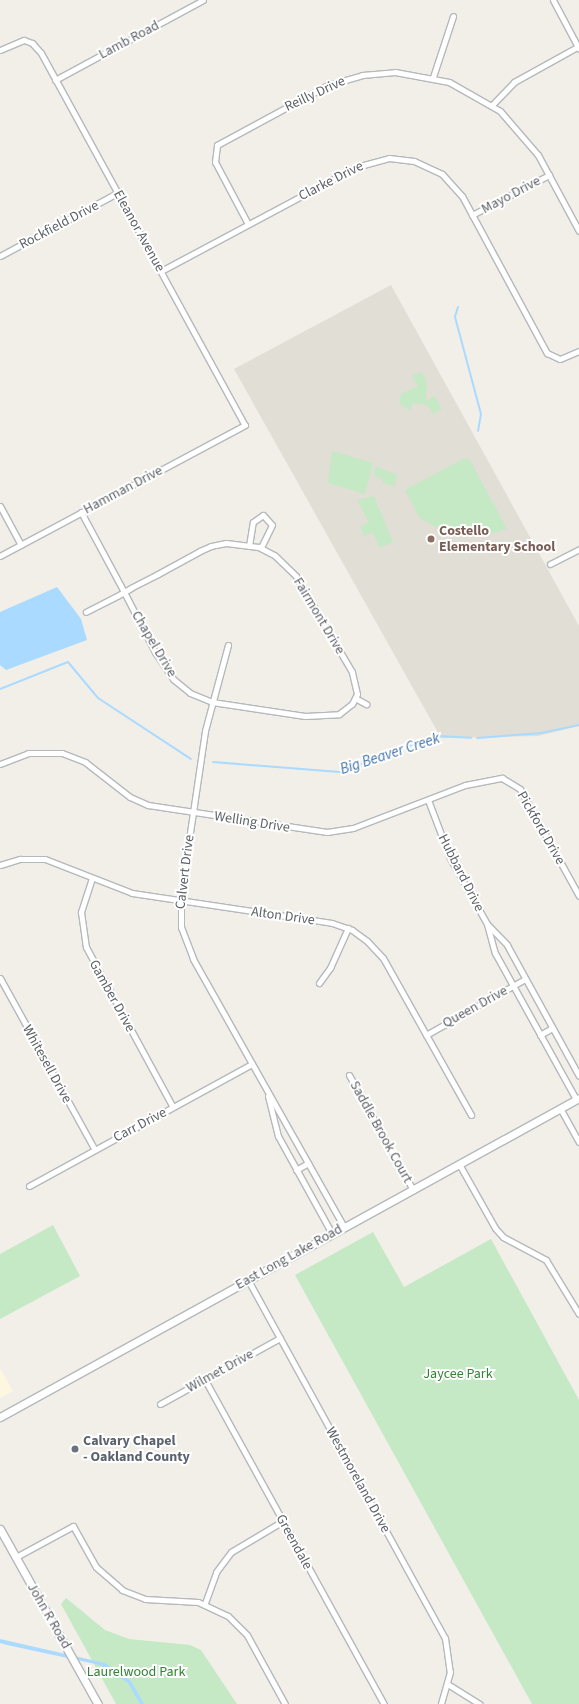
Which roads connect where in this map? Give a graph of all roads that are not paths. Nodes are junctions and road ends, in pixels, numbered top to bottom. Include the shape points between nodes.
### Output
1 (203, 0) edge
2 (553, 0) edge
3 (453, 16) dead end
4 (579, 47) edge
5 (0, 50) edge
6 (433, 77) junction
7 (55, 80) junction
8 (492, 105) junction
9 (549, 175) junction
10 (117, 193) junction
11 (472, 215) junction
12 (248, 224) junction
13 (579, 231) edge
14 (0, 256) edge
15 (161, 271) junction
16 (579, 351) edge
17 (245, 425) joint
18 (0, 506) edge
19 (81, 512) junction
20 (21, 545) junction
21 (249, 546) junction
22 (261, 548) junction
23 (579, 548) edge
24 (0, 556) edge
25 (550, 564) dead end
26 (124, 592) junction
27 (86, 612) dead end
28 (228, 645) dead end
29 (355, 698) junction
30 (212, 702) junction
31 (366, 704) dead end
32 (0, 764) edge
33 (513, 782) joint
34 (428, 800) junction
35 (193, 813) junction
36 (0, 866) edge
37 (92, 878) junction
38 (579, 896) edge
39 (180, 901) junction
40 (487, 924) junction
41 (348, 928) junction
42 (0, 978) edge
43 (525, 979) junction
44 (319, 983) dead end
45 (513, 986) junction
46 (552, 1028) junction
47 (426, 1035) junction
48 (540, 1035) junction
49 (252, 1064) junction
50 (349, 1075) dead end
51 (579, 1076) edge
52 (268, 1095) junction
53 (578, 1098) edge
54 (173, 1107) junction
55 (560, 1108) junction
56 (471, 1115) dead end
57 (579, 1142) edge
58 (95, 1150) junction
59 (308, 1164) junction
60 (459, 1164) junction
61 (296, 1170) junction
62 (29, 1186) dead end
63 (412, 1190) junction
64 (344, 1227) junction
65 (332, 1234) junction
66 (248, 1280) junction
67 (579, 1314) edge
68 (280, 1338) junction
69 (205, 1380) junction
70 (160, 1404) dead end
71 (0, 1417) edge
72 (283, 1521) junction
73 (0, 1529) edge
74 (16, 1557) junction
75 (205, 1604) junction
76 (449, 1684) junction
77 (98, 1704) edge
78 (285, 1704) edge
79 (384, 1704) edge
80 (441, 1704) edge
81 (479, 1704) edge

1 - 7 street, Lamb Road
2 - 4 street
3 - 6 street
4 - 8 street via 514,82
5 - 7 street, Eleanor Avenue via 16,41 28,40 37,48
6 - 8 street, Reilly Drive via 462,87
6 - 12 street, Reilly Drive via 395,72 347,78 320,88 220,142 214,150 215,162
7 - 10 street, Eleanor Avenue
8 - 9 street, Reilly Drive via 523,134
9 - 11 street, Mayo Drive
9 - 13 street, Reilly Drive
10 - 14 street, Rockfield Drive
10 - 15 street, Eleanor Avenue
11 - 12 street, Clarke Drive via 454,185 442,174 414,161 389,158 356,167
11 - 16 street, Clarke Drive via 545,350 554,358
12 - 15 street, Clarke Drive
15 - 17 street, Eleanor Avenue
17 - 19 street, Hamman Drive
18 - 20 street
19 - 20 street, Hamman Drive
19 - 26 street, Chapel Drive
20 - 24 street, Hamman Drive
21 - 22 street, Fairmont Drive
21 - 22 street via 253,522 263,515 272,524
21 - 26 street, Fairmont Drive via 226,543 211,546
22 - 29 street, Fairmont Drive via 274,555 296,576 352,672 356,684
23 - 25 street
26 - 27 street, Fairmont Drive
26 - 30 street, Chapel Drive via 173,679 190,693
28 - 30 street, Calvert Drive
29 - 30 street, Chapel Drive via 347,709 328,716 305,716
29 - 31 street
30 - 35 street, Calvert Drive
32 - 35 street, Welling Drive via 28,752 66,754 85,762 130,797 148,805
33 - 34 street, Welling Drive via 502,778 483,780
33 - 38 street, Pickford Drive
34 - 35 street, Welling Drive via 353,828 327,832
34 - 40 street, Hubbard Drive via 450,858
35 - 39 street, Calvert Drive
36 - 37 street, Alton Drive via 20,859 45,859
37 - 39 street, Alton Drive via 124,891
37 - 54 street, Gamber Drive via 81,912 86,947
39 - 41 street, Alton Drive
39 - 49 street, Calvert Drive via 181,927 188,949
40 - 43 street, Hubbard Drive via 503,940
40 - 45 street, Hubbard Drive via 492,947
41 - 44 street via 330,968
41 - 47 street, Alton Drive via 378,952
42 - 58 street, Whitesell Drive
43 - 45 street, Queen Drive
43 - 46 street, Hubbard Drive
45 - 47 street, Queen Drive
45 - 48 street, Hubbard Drive
46 - 48 street
46 - 51 street, Hubbard Drive
47 - 56 street, Alton Drive
48 - 53 street, Hubbard Drive
49 - 52 street, Calvert Drive
49 - 54 street, Carr Drive
50 - 63 street, Saddle Brook Court
52 - 59 street, Calvert Drive
52 - 61 street, Calvert Drive via 275,1130
53 - 55 main road, East Long Lake Road
54 - 58 street, Carr Drive
55 - 57 street
55 - 60 main road, East Long Lake Road
58 - 62 street, Carr Drive
59 - 61 street
59 - 64 street, Calvert Drive
60 - 63 main road, East Long Lake Road
60 - 67 street via 495,1228 503,1237 546,1260
61 - 65 street, Calvert Drive
63 - 64 main road, East Long Lake Road
64 - 65 main road, East Long Lake Road
65 - 66 main road, East Long Lake Road
66 - 68 street, Westmoreland Drive
66 - 71 main road, East Long Lake Road
68 - 69 street, Wilmet Drive
68 - 76 street, Westmoreland Drive via 443,1634 450,1662
69 - 70 street, Wilmet Drive
69 - 72 street, Greendale
72 - 75 street via 231,1552 216,1572
72 - 79 street, Greendale
73 - 74 main road, John R Road
74 - 75 street via 73,1526 96,1567 115,1586 145,1599
74 - 77 main road, John R Road
75 - 78 street via 219,1610 241,1628
76 - 80 street, Westmoreland Drive
76 - 81 street

